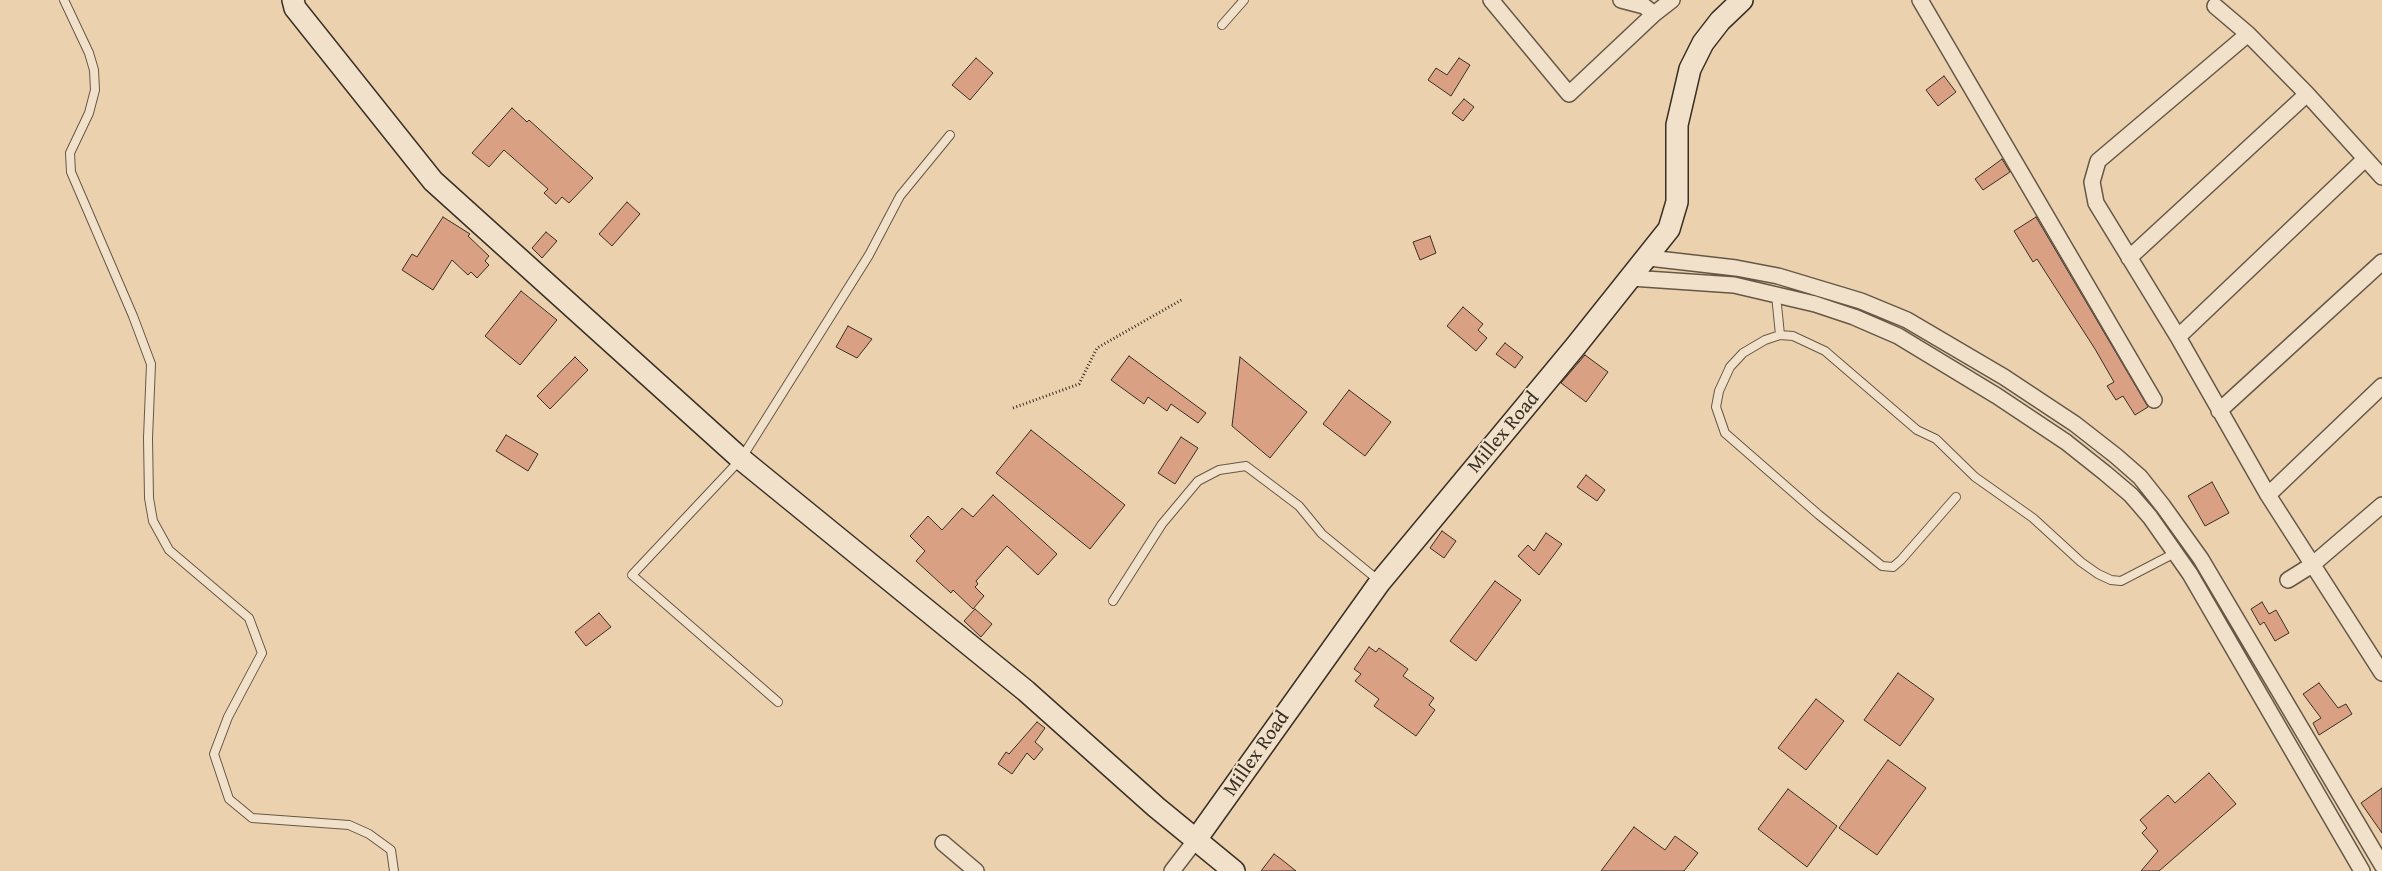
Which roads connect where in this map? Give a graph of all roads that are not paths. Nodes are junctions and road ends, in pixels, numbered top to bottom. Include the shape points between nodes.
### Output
1 (64, 0) edge
2 (1244, 0) edge
3 (1491, 0) edge
4 (1621, 0) edge
5 (1672, 0) edge
6 (1742, 0) edge
7 (1920, 0) edge
8 (292, 3) edge
9 (2215, 6) dead end
10 (1654, 14) junction
11 (1222, 26) dead end
12 (2248, 34) junction
13 (2307, 94) junction
14 (950, 135) dead end
15 (2365, 160) junction
16 (2382, 177) edge
17 (1649, 258) junction
18 (2129, 258) junction
19 (2382, 262) edge
20 (1631, 278) junction
21 (1776, 295) junction
22 (1780, 335) junction
23 (2178, 337) junction
24 (2382, 386) edge
25 (2154, 400) dead end
26 (2219, 412) junction
27 (741, 459) junction
28 (2268, 496) junction
29 (1956, 497) dead end
30 (2382, 504) edge
31 (2175, 552) junction
32 (2312, 565) junction
33 (2288, 580) dead end
34 (1380, 582) junction
35 (1113, 601) dead end
36 (2382, 673) edge
37 (778, 702) dead end
38 (1195, 841) junction
39 (943, 843) dead end
40 (2382, 865) edge
41 (394, 871) edge
42 (976, 871) edge
43 (1172, 871) edge
44 (1234, 871) edge
45 (2362, 871) edge

1 - 41 lane via 94,70 95,90 89,113 70,154 71,172 151,364 148,438 149,498 153,521 169,550 249,618 262,652 228,717 214,754 229,799 252,818 349,825 392,850
2 - 11 lane
3 - 10 street via 1569,94
4 - 10 street via 1644,6
5 - 10 street
6 - 17 street, Millex Road via 1703,43 1690,69 1677,125 1677,202 1670,229
7 - 25 street
8 - 27 street via 433,181
9 - 12 street
12 - 13 street
12 - 18 street via 2098,161 2092,182 2096,203
13 - 15 street
13 - 18 street
14 - 27 lane via 900,196 869,255
15 - 16 street
15 - 23 street
17 - 20 street, Millex Road
17 - 40 street via 1778,276 1861,301 1907,320 2004,377 2075,424 2116,456 2146,484 2201,560
18 - 23 street
19 - 26 street
20 - 21 street via 1734,285
20 - 34 street, Millex Road
21 - 22 lane
21 - 31 street via 1854,317 1898,336 1997,396 2066,442 2131,495
22 - 29 lane via 1743,353 1730,367 1716,407 1725,433 1882,566 1893,567 1901,560
22 - 31 lane via 1793,336 1825,351 2098,574 2121,581
23 - 26 street
24 - 28 street
26 - 28 street
27 - 37 lane via 632,575
27 - 38 street via 1026,691
28 - 32 street
30 - 32 street
31 - 45 street
32 - 33 street
32 - 36 street
34 - 35 lane via 1322,534 1299,506 1246,466 1219,470 1198,482 1162,524
34 - 38 street, Millex Road
38 - 43 street
38 - 44 street
39 - 42 street

